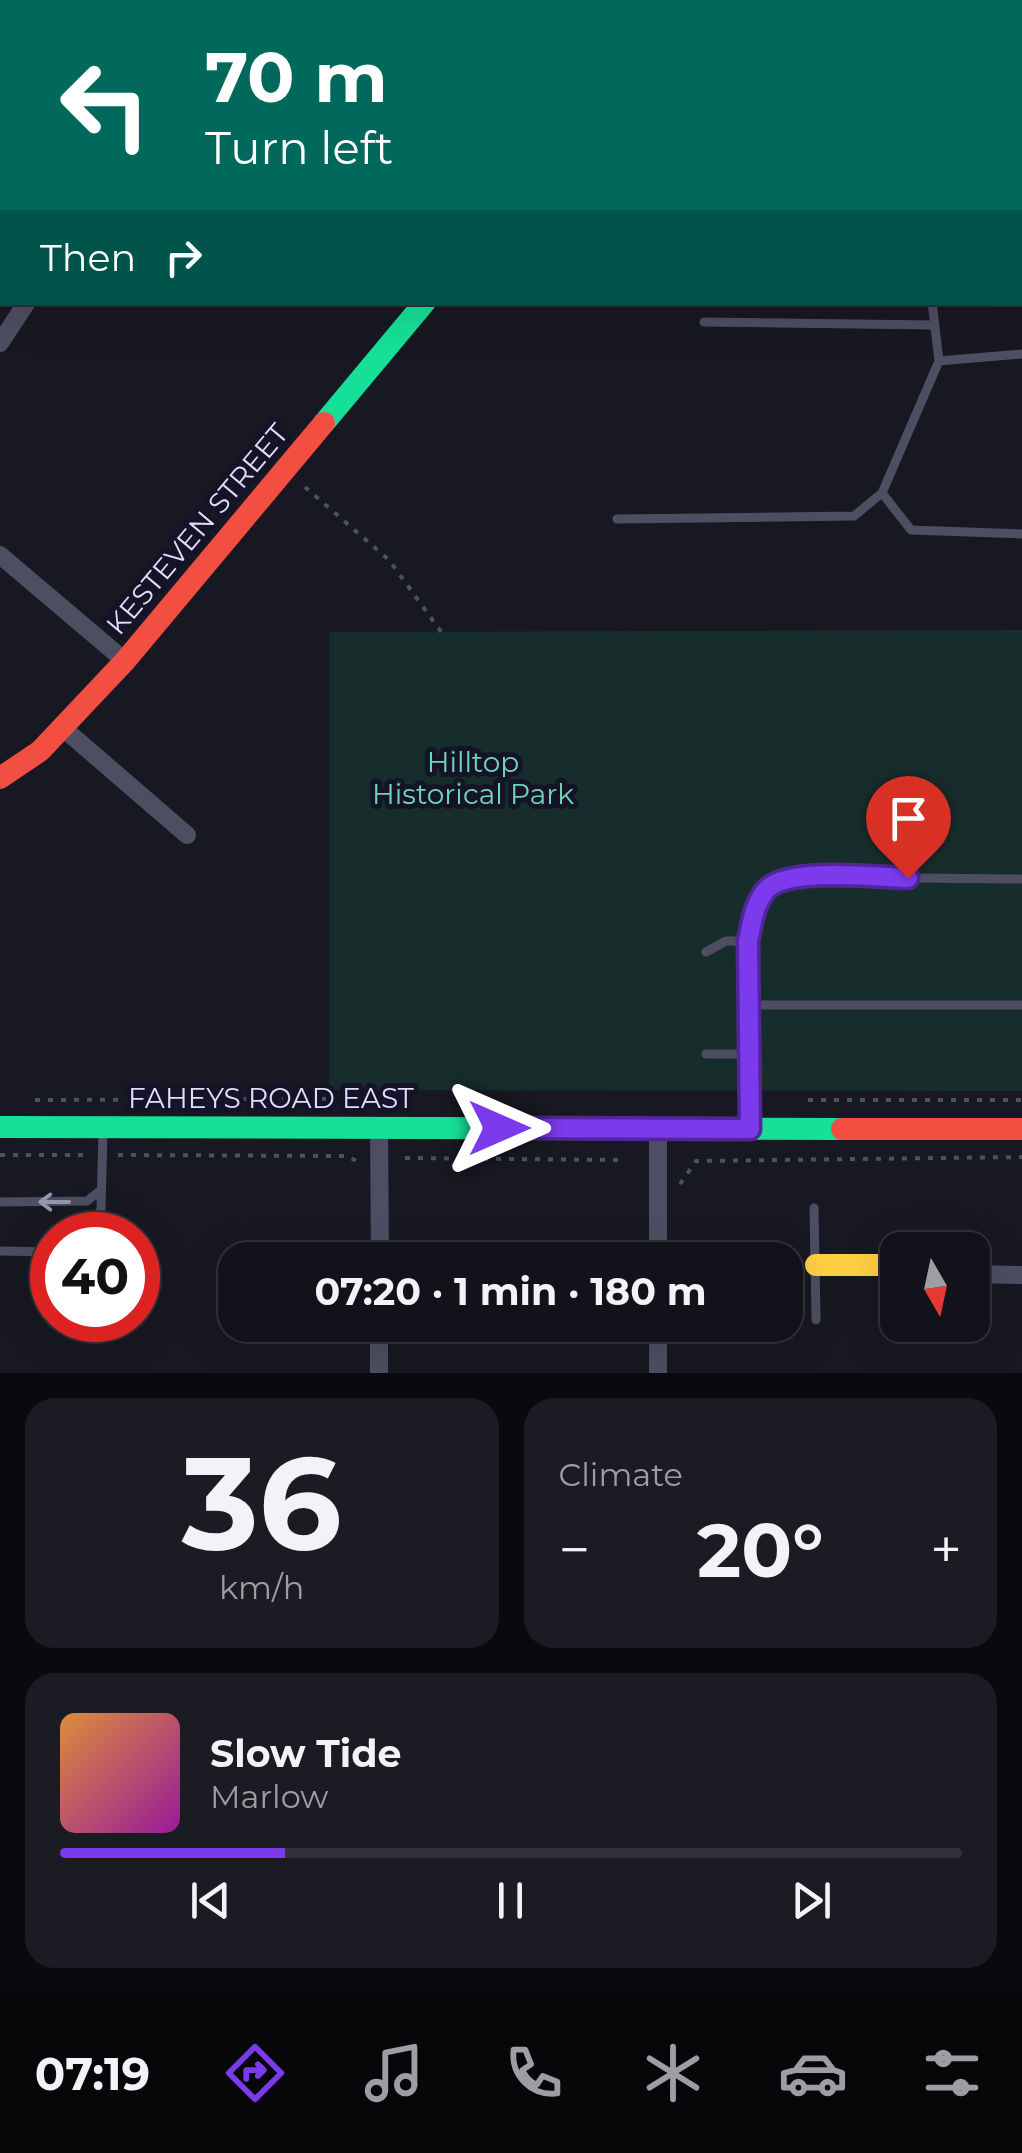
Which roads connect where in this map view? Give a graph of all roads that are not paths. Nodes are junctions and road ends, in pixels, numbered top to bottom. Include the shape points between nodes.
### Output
1 (25, 305) edge
2 (423, 305) edge
3 (932, 305) edge
4 (704, 322) dead end
5 (933, 326) junction
6 (0, 343) edge
7 (1022, 354) edge
8 (939, 361) junction
9 (882, 493) junction
10 (617, 518) dead end
11 (1022, 534) edge
12 (0, 554) edge
13 (125, 661) junction
14 (63, 728) junction
15 (0, 778) edge
16 (187, 835) dead end
17 (1022, 878) edge
18 (748, 941) junction
19 (706, 952) dead end
20 (748, 1005) junction
21 (1022, 1006) edge
22 (706, 1054) dead end
23 (748, 1054) junction
24 (0, 1127) edge
25 (103, 1127) junction
26 (379, 1128) junction
27 (750, 1129) junction
28 (1022, 1129) edge
29 (658, 1130) junction
30 (102, 1188) junction
31 (0, 1202) edge
32 (814, 1208) dead end
33 (100, 1212) edge
34 (380, 1242) edge
35 (658, 1242) edge
36 (0, 1251) edge
37 (30, 1252) edge
38 (816, 1265) junction
39 (880, 1265) edge
40 (990, 1274) edge
41 (1022, 1275) edge
42 (816, 1320) dead end
43 (380, 1342) edge
44 (658, 1342) edge
45 (379, 1373) edge
46 (658, 1373) edge

1 - 6 street
2 - 13 street, KESTEVEN STREET
3 - 5 lane
4 - 5 lane
5 - 8 lane
7 - 8 lane
8 - 9 lane
9 - 10 lane via 854,516
9 - 11 lane via 911,530
12 - 13 street
13 - 14 street, KESTEVEN STREET
14 - 15 street, KESTEVEN STREET
14 - 16 street
17 - 18 lane via 795,877 768,888
18 - 19 lane via 726,941
18 - 20 lane
20 - 21 lane
20 - 23 lane
22 - 23 lane
23 - 27 lane
24 - 25 street, FAHEYS ROAD EAST
25 - 26 street, FAHEYS ROAD EAST
25 - 30 lane
26 - 29 street, FAHEYS ROAD EAST
26 - 34 street
27 - 28 street, FAHEYS ROAD EAST
27 - 29 street, FAHEYS ROAD EAST
29 - 35 street
30 -> 31 lane via 87,1200
30 - 33 lane
32 - 38 lane
36 - 37 lane
38 - 39 street
38 - 42 lane
40 - 41 street
43 - 45 street
44 - 46 street

